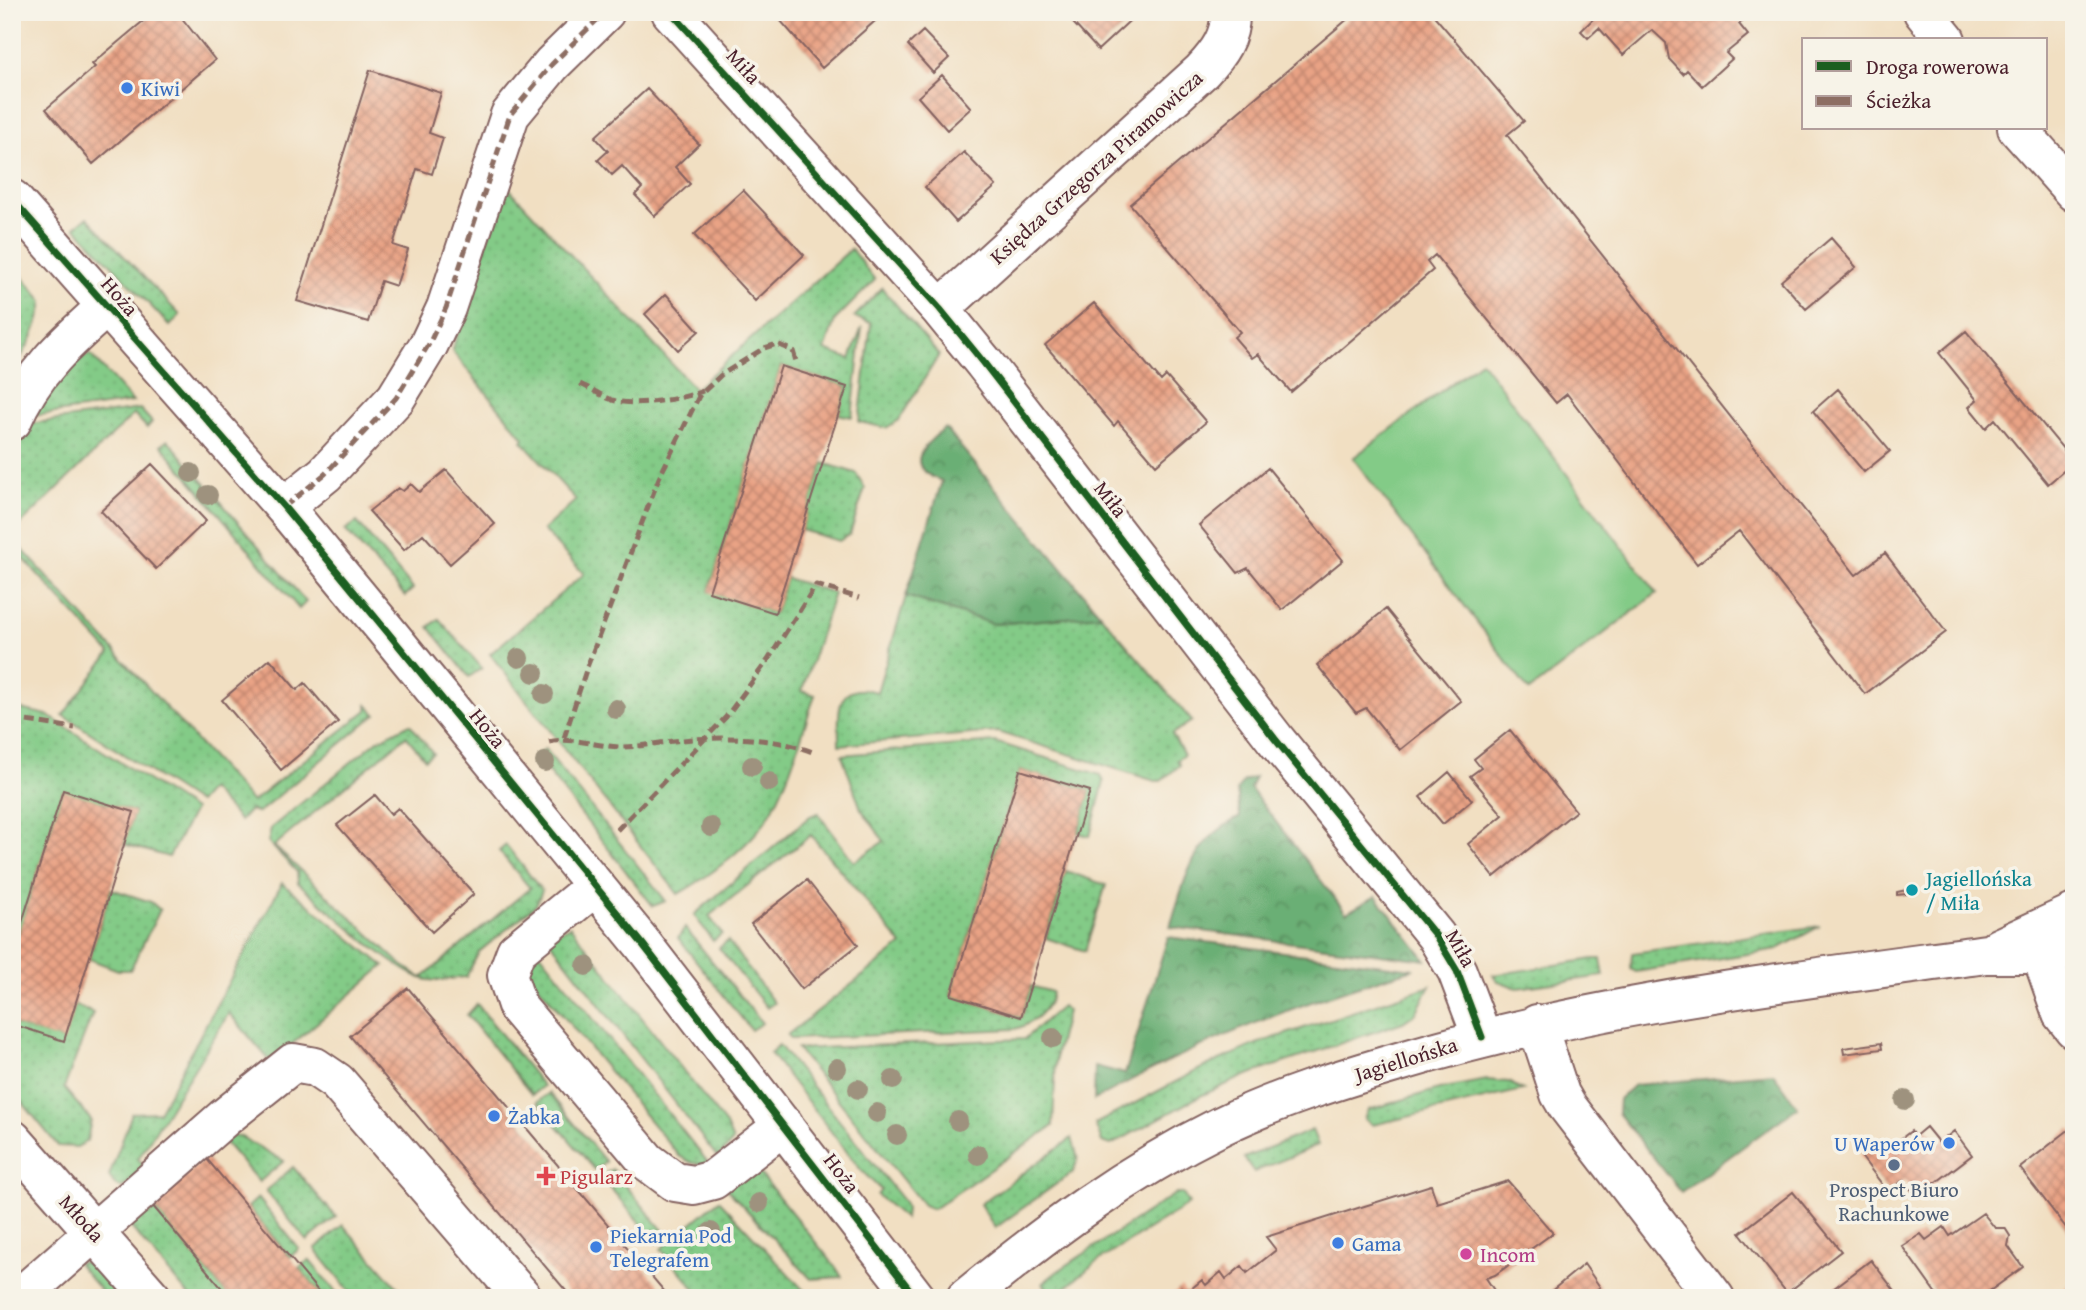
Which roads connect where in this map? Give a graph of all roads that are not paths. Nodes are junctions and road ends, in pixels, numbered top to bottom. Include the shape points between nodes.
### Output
1 (604, 12) edge
2 (671, 12) edge
3 (1230, 12) edge
4 (1923, 12) edge
5 (1944, 38) edge
6 (2019, 130) edge
7 (2074, 192) edge
8 (12, 199) edge
9 (106, 307) junction
10 (940, 309) junction
11 (12, 421) edge
12 (284, 507) junction
13 (594, 887) junction
14 (2074, 913) edge
15 (2057, 952) edge
16 (1986, 954) junction
17 (1536, 1024) junction
18 (2074, 1029) edge
19 (1482, 1037) junction
20 (785, 1125) junction
21 (12, 1139) edge
22 (95, 1232) junction
23 (19, 1298) edge
24 (152, 1298) edge
25 (523, 1298) edge
26 (916, 1298) edge
27 (966, 1298) edge
28 (1715, 1298) edge

1 - 12 street via 510,115 446,308 396,398 324,474
2 - 10 street, Miła
3 - 10 street, Księdza Grzegorza Piramowicza via 1223,45 1202,71
4 - 5 street
6 - 7 street
8 - 9 street, Hoża
9 - 11 street via 49,358
9 - 12 street, Hoża
10 - 19 street, Miła via 1275,739 1436,936 1457,971
12 - 13 street, Hoża
13 - 20 street, Hoża
13 - 20 street via 516,950 507,975 518,1008 647,1161 675,1182 694,1185 713,1180
14 - 16 street, Jagiellońska
15 - 16 street, Jagiellońska
15 - 18 street via 2062,1014
16 - 17 street, Jagiellońska
17 - 19 street, Jagiellońska
17 - 28 street via 1567,1106
19 - 27 street, Jagiellońska via 1328,1083 1222,1126 1078,1210
20 - 26 street, Hoża
21 - 22 street, Młoda
22 - 23 street
22 - 24 street, Młoda
22 - 25 street via 279,1071 293,1063 302,1064 337,1082

